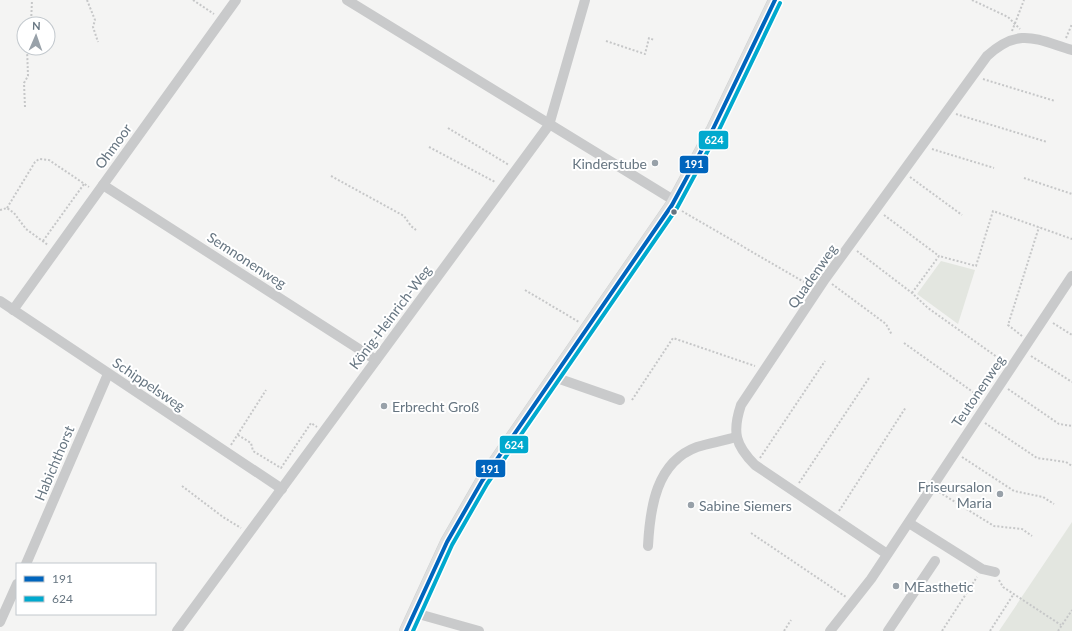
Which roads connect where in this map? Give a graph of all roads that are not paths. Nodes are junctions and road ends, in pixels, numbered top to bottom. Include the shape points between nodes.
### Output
1 (236, 0) edge
2 (347, 0) edge
3 (585, 0) edge
4 (775, 0) edge
5 (1068, 49) edge
6 (549, 125) junction
7 (100, 189) junction
8 (674, 203) junction
9 (1072, 276) edge
10 (0, 301) edge
11 (13, 310) junction
12 (376, 360) junction
13 (108, 374) junction
14 (554, 377) junction
15 (620, 400) dead end
16 (736, 437) junction
17 (282, 489) junction
18 (909, 523) junction
19 (648, 546) dead end
20 (887, 554) junction
21 (935, 561) dead end
22 (26, 563) edge
23 (995, 572) road end
24 (16, 586) edge
25 (415, 613) junction
26 (0, 622) edge
27 (178, 631) edge
28 (406, 631) edge
29 (479, 631) edge
30 (830, 631) edge
31 (888, 631) edge

1 - 7 street, Ohmoor
2 - 6 street
3 - 6 street, König-Heinrich-Weg
4 - 8 main road
5 - 16 street, Quadenweg via 1027,38 1009,40 987,56 825,279 764,369 741,405
6 - 8 street
6 - 12 street, König-Heinrich-Weg
7 - 11 street, Ohmoor
7 - 12 street, Semnonenweg
8 - 14 main road
9 - 18 street, Teutonenweg via 976,417
10 - 11 street, Schippelsweg
11 - 13 street, Schippelsweg
12 - 17 street, König-Heinrich-Weg
13 - 17 street, Schippelsweg
13 - 22 street, Habichthorst
14 - 15 street
14 - 25 main road via 482,481 447,542
16 - 19 street via 696,447 676,459 666,470 650,511
16 - 20 street via 755,465
17 - 27 street, König-Heinrich-Weg
18 - 20 street, Teutonenweg
18 - 23 street via 982,569
20 - 30 street, Teutonenweg via 854,602
21 - 31 street
24 - 26 street
25 - 28 main road
25 - 29 street

